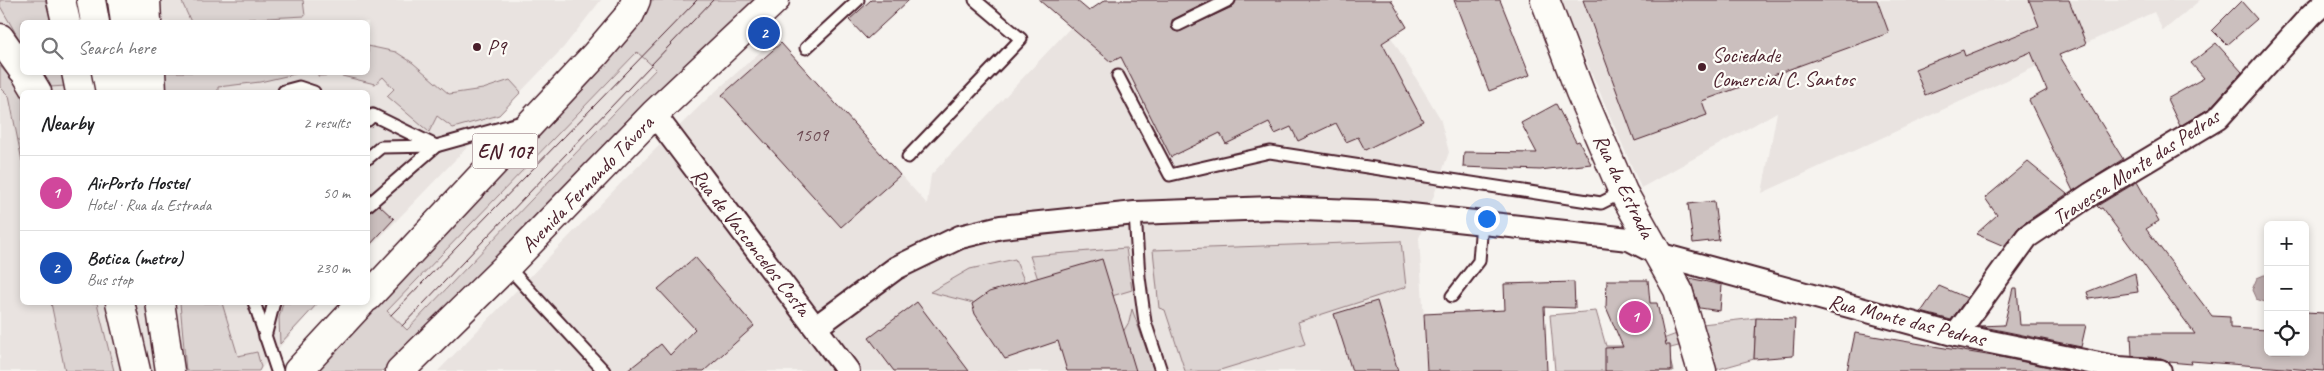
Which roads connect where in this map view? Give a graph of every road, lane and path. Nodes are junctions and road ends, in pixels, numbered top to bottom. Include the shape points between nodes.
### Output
1 (61, 0) edge
2 (91, 0) edge
3 (122, 0) edge
4 (146, 0) edge
5 (636, 0) edge
6 (775, 0) edge
7 (858, 0) edge
8 (974, 0) edge
9 (1229, 0) edge
10 (1545, 0) edge
11 (2324, 3) edge
12 (66, 20) edge
13 (95, 20) edge
14 (125, 20) edge
15 (147, 20) edge
16 (1178, 26) dead end
17 (0, 38) edge
18 (806, 48) dead end
19 (20, 66) edge
20 (27, 75) edge
21 (77, 75) edge
22 (107, 75) edge
23 (131, 75) edge
24 (151, 75) edge
25 (1118, 76) dead end
26 (36, 90) edge
27 (80, 90) edge
28 (110, 90) edge
29 (134, 90) edge
30 (152, 90) edge
31 (288, 90) edge
32 (308, 90) edge
33 (654, 114) junction
34 (370, 116) edge
35 (536, 118) junction
36 (436, 146) junction
37 (370, 156) edge
38 (908, 157) dead end
39 (1623, 192) junction
40 (370, 203) edge
41 (1135, 213) junction
42 (1482, 222) junction
43 (1658, 254) junction
44 (507, 266) junction
45 (370, 295) edge
46 (1452, 296) dead end
47 (160, 305) edge
48 (255, 305) edge
49 (273, 305) edge
50 (359, 305) edge
51 (120, 306) edge
52 (816, 327) junction
53 (1956, 335) junction
54 (264, 338) junction
55 (2117, 369) edge
56 (136, 371) edge
57 (170, 371) edge
58 (277, 371) edge
59 (298, 371) edge
60 (400, 371) edge
61 (604, 371) edge
62 (848, 371) edge
63 (1161, 371) edge
64 (1702, 371) edge
65 (2160, 371) edge

1 - 12 main road
2 - 13 main road
3 - 14 main road
4 - 15 main road
5 - 35 main road, EN 107 via 630,14
6 - 33 main road, Avenida Fernando Távora
7 - 18 lane
8 - 38 lane via 1020,39
9 - 16 lane
10 - 39 main road, Rua da Estrada
11 - 53 street, Travessa Monte das Pedras via 2218,118 2091,194 2027,238
17 - 19 main road
20 - 26 main road
21 - 27 main road
22 - 28 main road
23 - 29 main road
24 - 30 main road
25 - 39 lane via 1170,175 1270,152 1601,203
31 - 32 lane via 299,87
33 - 44 main road, Avenida Fernando Távora
33 - 52 street, Rua de Vasconcelos Costa
34 - 36 lane
35 - 36 lane
35 - 45 main road, EN 107
36 - 37 lane via 381,148
36 - 40 lane
39 - 43 main road, Rua da Estrada
41 - 42 street, Rua Monte das Pedras via 1272,208 1384,212
41 - 52 street, Rua Monte das Pedras via 1001,227 960,237 896,268
41 - 63 lane via 1145,322
42 - 43 street, Rua Monte das Pedras via 1628,239
42 - 46 lane via 1479,261
43 - 53 street, Rua Monte das Pedras
43 - 64 main road, Rua da Estrada via 1678,290
44 - 60 main road, Avenida Fernando Távora
44 - 61 lane
47 - 57 main road
48 - 54 lane
49 - 54 lane
50 - 59 main road
51 - 56 main road
52 - 62 street, Rua de Vasconcelos Costa
53 - 55 street, Rua Monte das Pedras
54 - 58 lane
55 - 65 street, Rua Monte das Pedras

